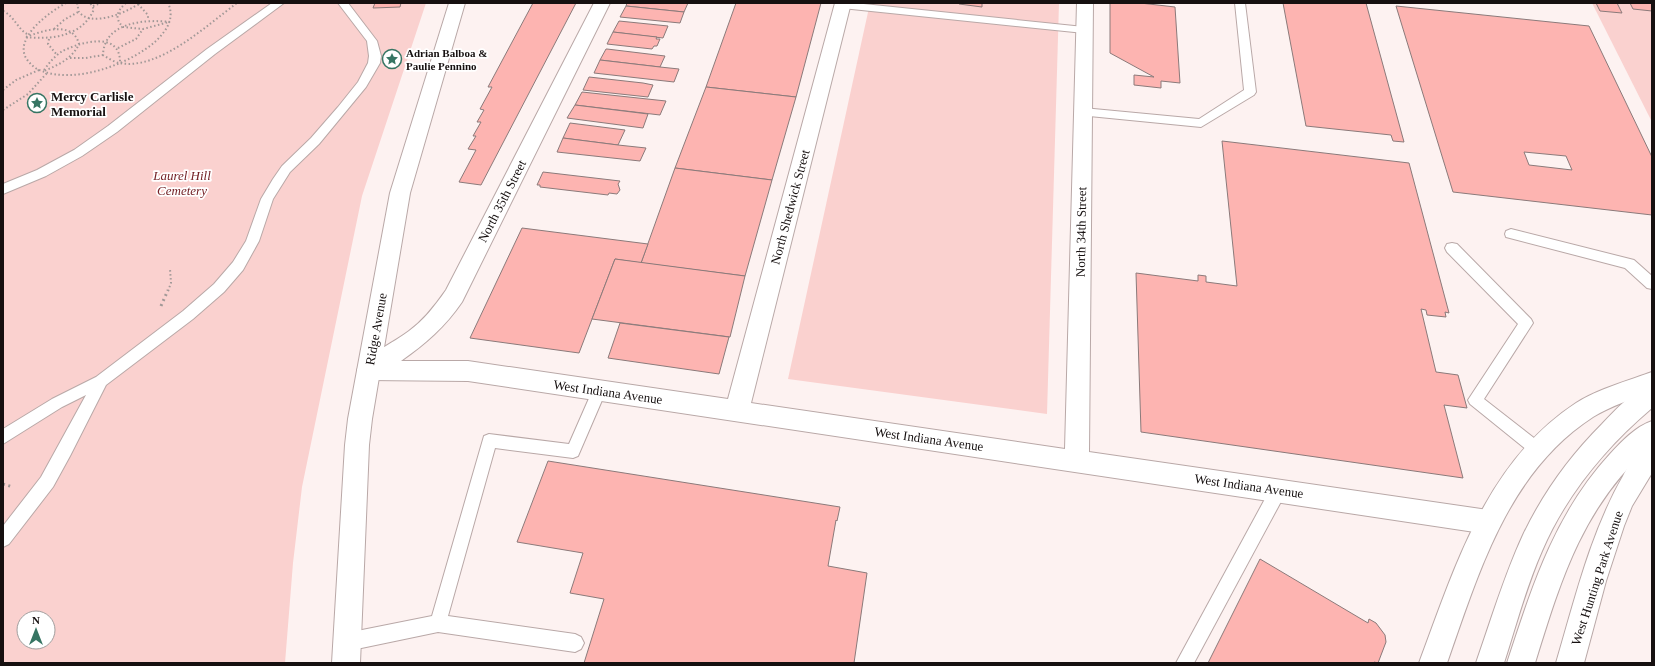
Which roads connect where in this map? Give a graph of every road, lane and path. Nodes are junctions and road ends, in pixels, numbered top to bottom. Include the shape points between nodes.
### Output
1 (66, 3) edge
2 (77, 3) edge
3 (90, 3) edge
4 (101, 3) edge
5 (126, 3) edge
6 (168, 3) edge
7 (237, 3) edge
8 (279, 3) edge
9 (343, 3) edge
10 (457, 3) edge
11 (602, 3) edge
12 (1084, 3) edge
13 (1240, 3) edge
14 (139, 4) edge
15 (843, 4) edge
16 (93, 6) junction
17 (3, 11) edge
18 (78, 12) junction
19 (116, 16) junction
20 (91, 18) junction
21 (147, 20) junction
22 (170, 22) junction
23 (124, 27) junction
24 (143, 29) junction
25 (54, 30) junction
26 (1084, 30) junction
27 (73, 32) junction
28 (27, 34) junction
29 (25, 37) junction
30 (49, 39) junction
31 (105, 41) junction
32 (79, 44) junction
33 (118, 48) junction
34 (57, 55) junction
35 (104, 55) junction
36 (70, 58) junction
37 (120, 63) junction
38 (39, 70) junction
39 (43, 72) junction
40 (47, 73) junction
41 (3, 90) edge
42 (3, 110) edge
43 (1082, 112) junction
44 (3, 189) edge
45 (1511, 234) dead end
46 (1452, 248) dead end
47 (1652, 284) edge
48 (368, 370) junction
49 (101, 381) junction
50 (1652, 382) edge
51 (599, 391) junction
52 (1652, 394) edge
53 (737, 411) junction
54 (1652, 432) edge
55 (3, 437) edge
56 (1538, 450) junction
57 (1652, 453) edge
58 (1077, 461) junction
59 (1278, 491) junction
60 (1488, 522) junction
61 (3, 540) edge
62 (438, 623) junction
63 (575, 643) dead end
64 (347, 652) edge
65 (1185, 663) edge
66 (1433, 663) edge
67 (1490, 663) edge
68 (1521, 663) edge
69 (1570, 663) edge

1 - 28 path via 44,16
2 - 18 path
3 - 16 path
4 - 16 path
5 - 19 path
6 - 22 path via 172,14
7 - 37 path via 180,46 142,62
8 - 44 lane via 236,31 89,145 59,164
9 - 49 lane via 369,36 374,48 374,63 362,84 330,125 286,169 277,182 245,254 230,276 188,315
10 - 48 street, Ridge Avenue via 400,193
11 - 48 street, North 35th Street via 448,306 435,323 423,333
12 - 26 street, North 34th Street
13 - 43 lane via 1250,92 1201,123
14 - 19 path
14 - 21 path via 148,15
15 - 26 lane
15 - 53 street, North Shedwick Street
16 - 20 path
17 - 28 path via 10,14
18 - 20 path
18 - 25 path
19 - 20 path
19 - 23 path
20 - 27 path
21 - 22 path
21 - 23 path
22 - 24 path
22 - 37 path via 165,31 147,48
23 - 24 path
23 - 31 path
24 - 33 path via 140,36
25 - 27 path
25 - 29 path
26 - 43 street, North 34th Street
27 - 30 path
27 - 32 path
28 - 29 path
29 - 30 path
29 - 38 path via 22,44 23,56
30 - 34 path via 48,44
31 - 32 path
31 - 33 path
31 - 35 path
32 - 34 path
32 - 36 path
33 - 37 path
34 - 39 path
35 - 36 path
35 - 37 path via 113,62
36 - 39 path
37 - 40 path via 82,73
38 - 39 path
38 - 41 path via 16,80
39 - 40 path
40 - 42 path via 41,83 28,94
43 - 58 street, North 34th Street
45 - 47 lane via 1629,264
46 - 56 lane via 1526,323 1475,400
48 - 51 street, West Indiana Avenue via 462,371
48 - 64 street, Ridge Avenue via 356,445
49 - 55 lane via 57,403
49 - 61 lane via 48,482
50 - 56 street via 1585,410 1564,424
51 - 53 street, West Indiana Avenue
51 - 62 lane via 573,451 489,441
52 - 67 street via 1609,432 1581,463 1554,502 1532,543
53 - 58 street, West Indiana Avenue
54 - 68 street via 1633,447 1603,478 1577,517 1556,558
56 - 60 street via 1520,471
57 - 69 street, West Hunting Park Avenue via 1632,482 1612,522
58 - 59 street, West Indiana Avenue
59 - 60 street, West Indiana Avenue
59 - 65 lane
60 - 66 street
62 - 63 lane
62 - 64 lane

